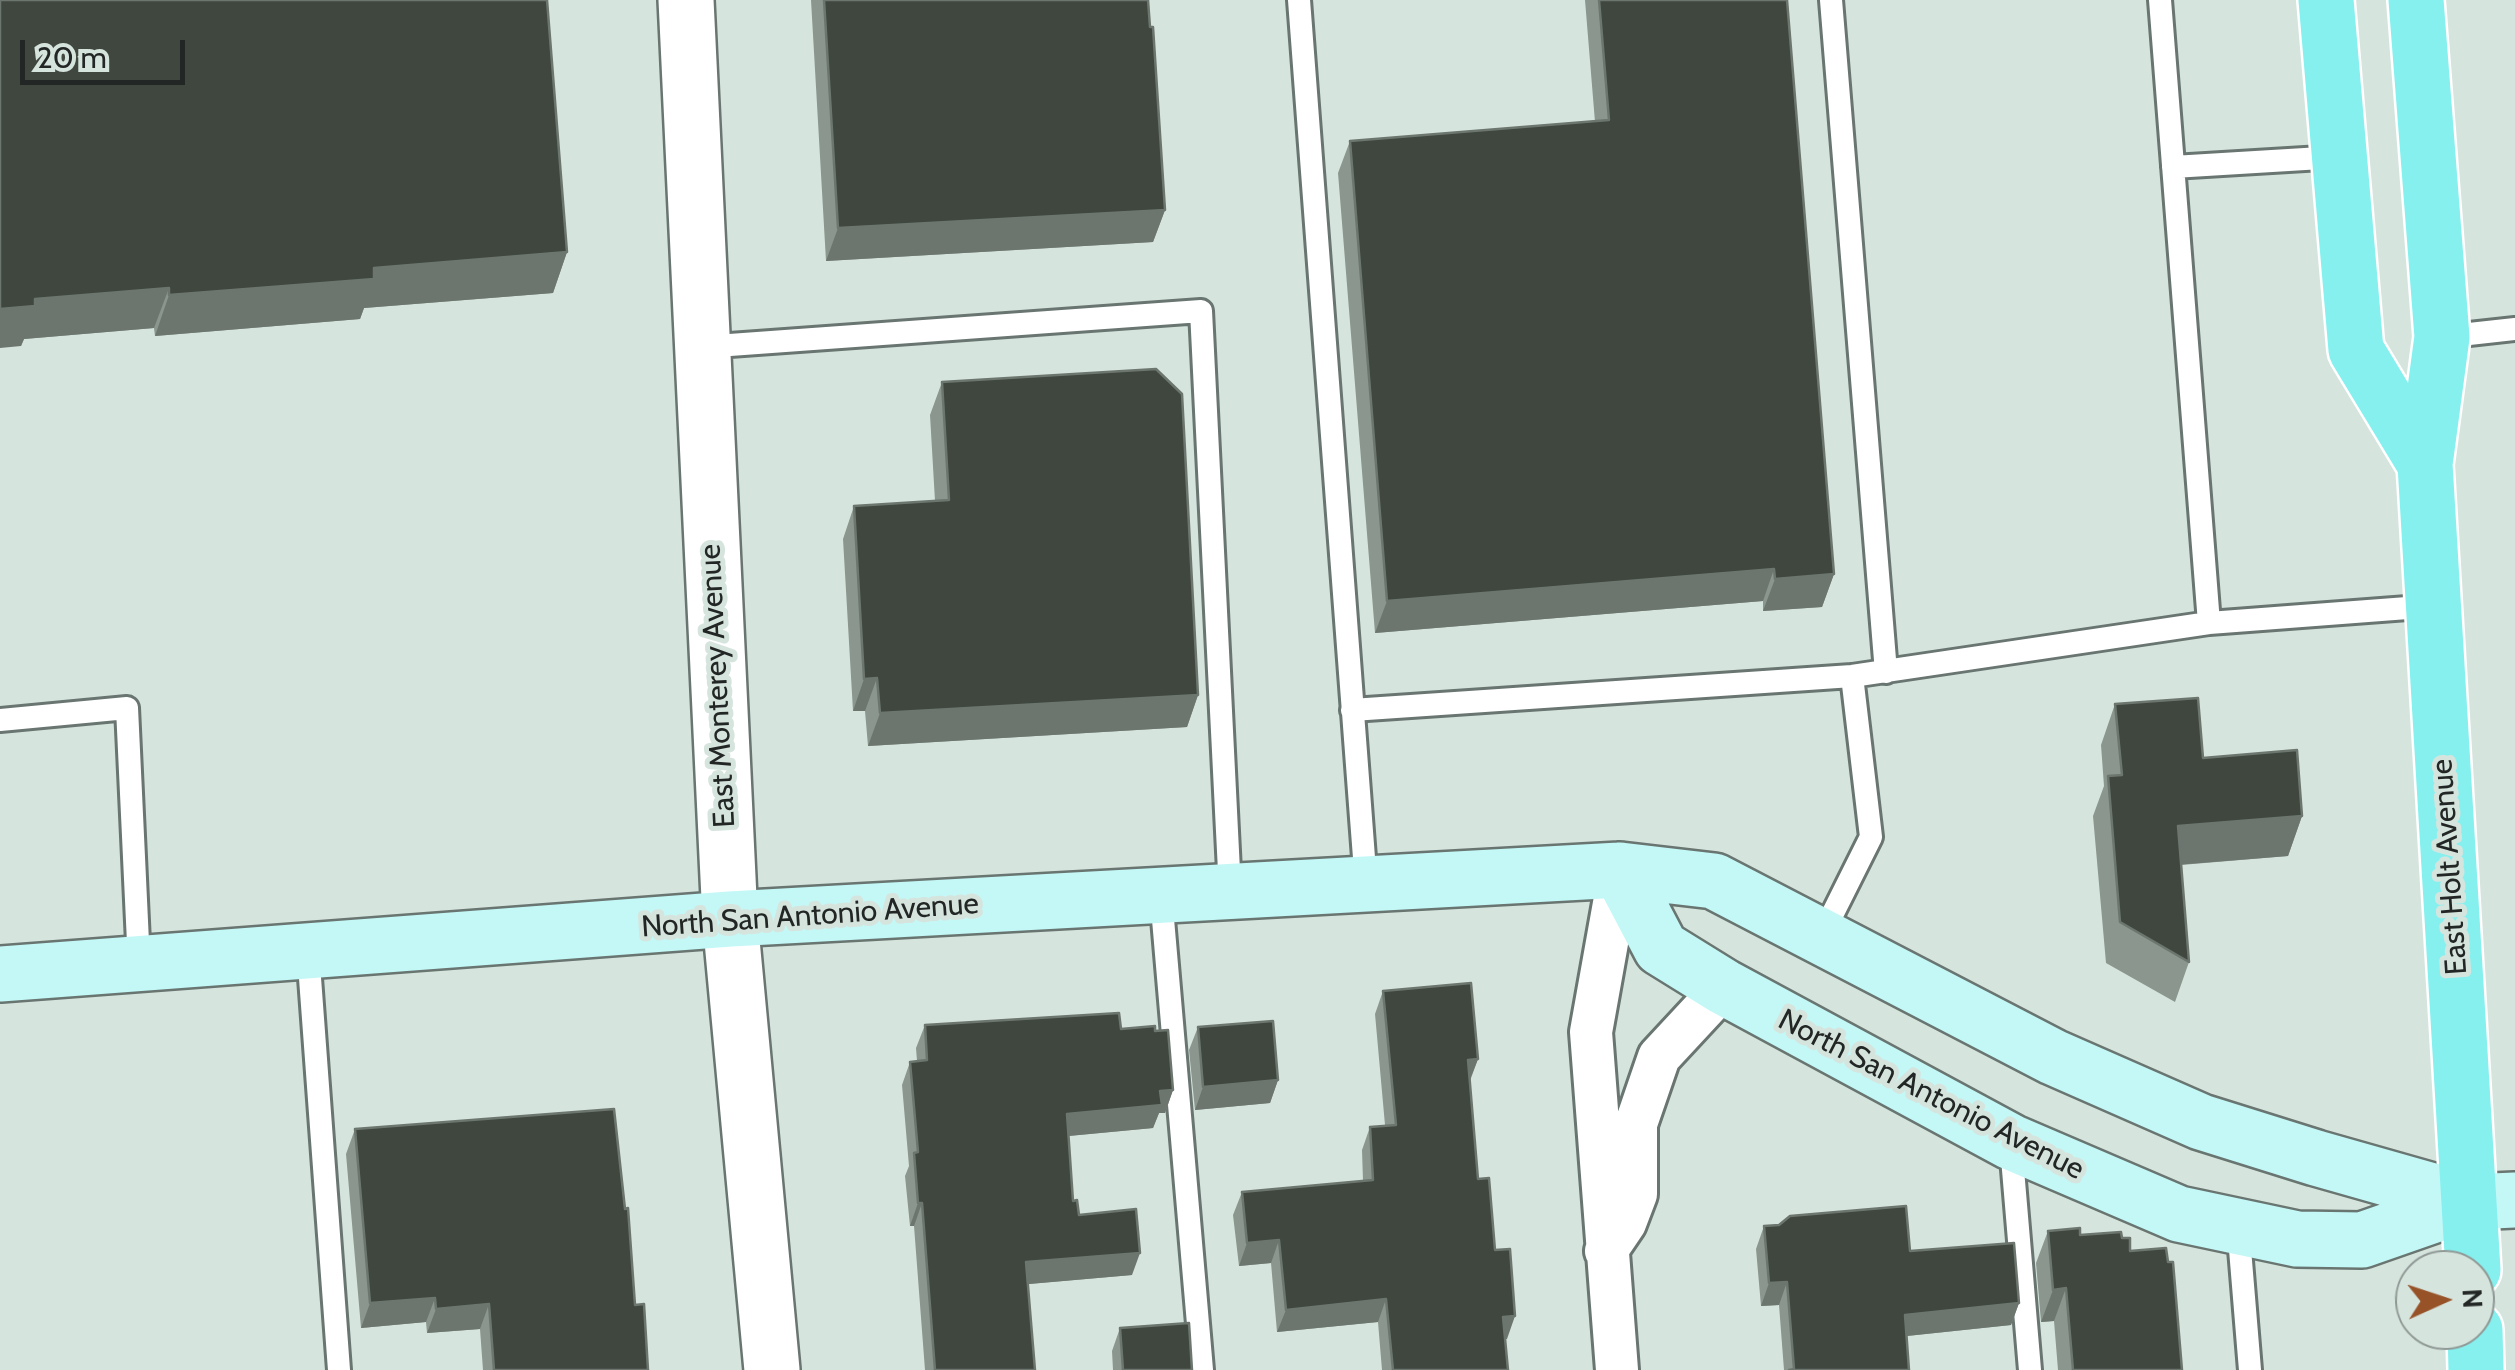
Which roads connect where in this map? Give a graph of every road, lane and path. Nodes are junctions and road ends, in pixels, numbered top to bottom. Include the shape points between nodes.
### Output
1 (686, 0) edge
2 (1299, 0) edge
3 (1831, 0) edge
4 (2160, 0) edge
5 (2326, 0) edge
6 (2416, 0) edge
7 (2338, 157) junction
8 (2174, 167) junction
9 (2515, 329) edge
10 (2442, 337) junction
11 (702, 347) junction
12 (2426, 464) junction
13 (2434, 606) junction
14 (2209, 623) junction
15 (1886, 672) junction
16 (1852, 676) junction
17 (1352, 710) junction
18 (0, 720) edge
19 (1620, 870) junction
20 (1366, 884) junction
21 (1230, 891) junction
22 (1162, 896) junction
23 (730, 919) junction
24 (1822, 935) junction
25 (308, 951) junction
26 (139, 964) junction
27 (0, 974) edge
28 (1724, 987) junction
29 (2011, 1142) junction
30 (2493, 1201) edge
31 (2238, 1225) junction
32 (2479, 1250) edge
33 (1606, 1252) junction
34 (338, 1370) edge
35 (772, 1370) edge
36 (1202, 1370) edge
37 (1617, 1370) edge
38 (2030, 1370) edge
39 (2250, 1370) edge

1 - 11 street, East Monterey Avenue
2 - 17 lane
3 - 15 lane
4 - 8 lane
5 - 7 main road, East Holt Avenue
6 - 10 main road, East Holt Avenue
7 - 8 lane
7 - 12 main road, East Holt Avenue via 2356,350
8 - 14 lane
9 - 10 lane
10 - 12 main road, East Holt Avenue
11 - 21 lane via 1201,311
11 - 23 street, East Monterey Avenue
12 - 13 main road, East Holt Avenue
13 - 14 lane
13 - 30 main road, East Holt Avenue
14 - 15 lane
15 - 16 lane
16 - 17 lane
16 - 24 lane via 1871,837
17 - 20 lane
18 - 26 lane via 127,708
19 - 20 main road, North San Antonio Avenue
19 - 24 main road, North San Antonio Avenue via 1714,880
19 - 28 main road, North San Antonio Avenue via 1661,948
19 - 33 street via 1591,1032
20 - 21 main road, North San Antonio Avenue
21 - 22 main road, North San Antonio Avenue
22 - 23 main road, North San Antonio Avenue
22 - 36 lane
23 - 25 main road, North San Antonio Avenue
23 - 35 street, East Monterey Avenue
24 - 30 main road, North San Antonio Avenue via 2054,1057 2201,1122
25 - 26 main road, North San Antonio Avenue
25 - 34 lane
26 - 27 main road, North San Antonio Avenue
28 - 29 main road, North San Antonio Avenue
28 - 33 street via 1658,1056 1636,1124 1636,1194
29 - 31 main road, North San Antonio Avenue via 2178,1214
29 - 38 lane
30 - 31 main road, North San Antonio Avenue via 2362,1240 2297,1239
30 - 32 main road, East Holt Avenue
31 - 39 lane
33 - 37 street

